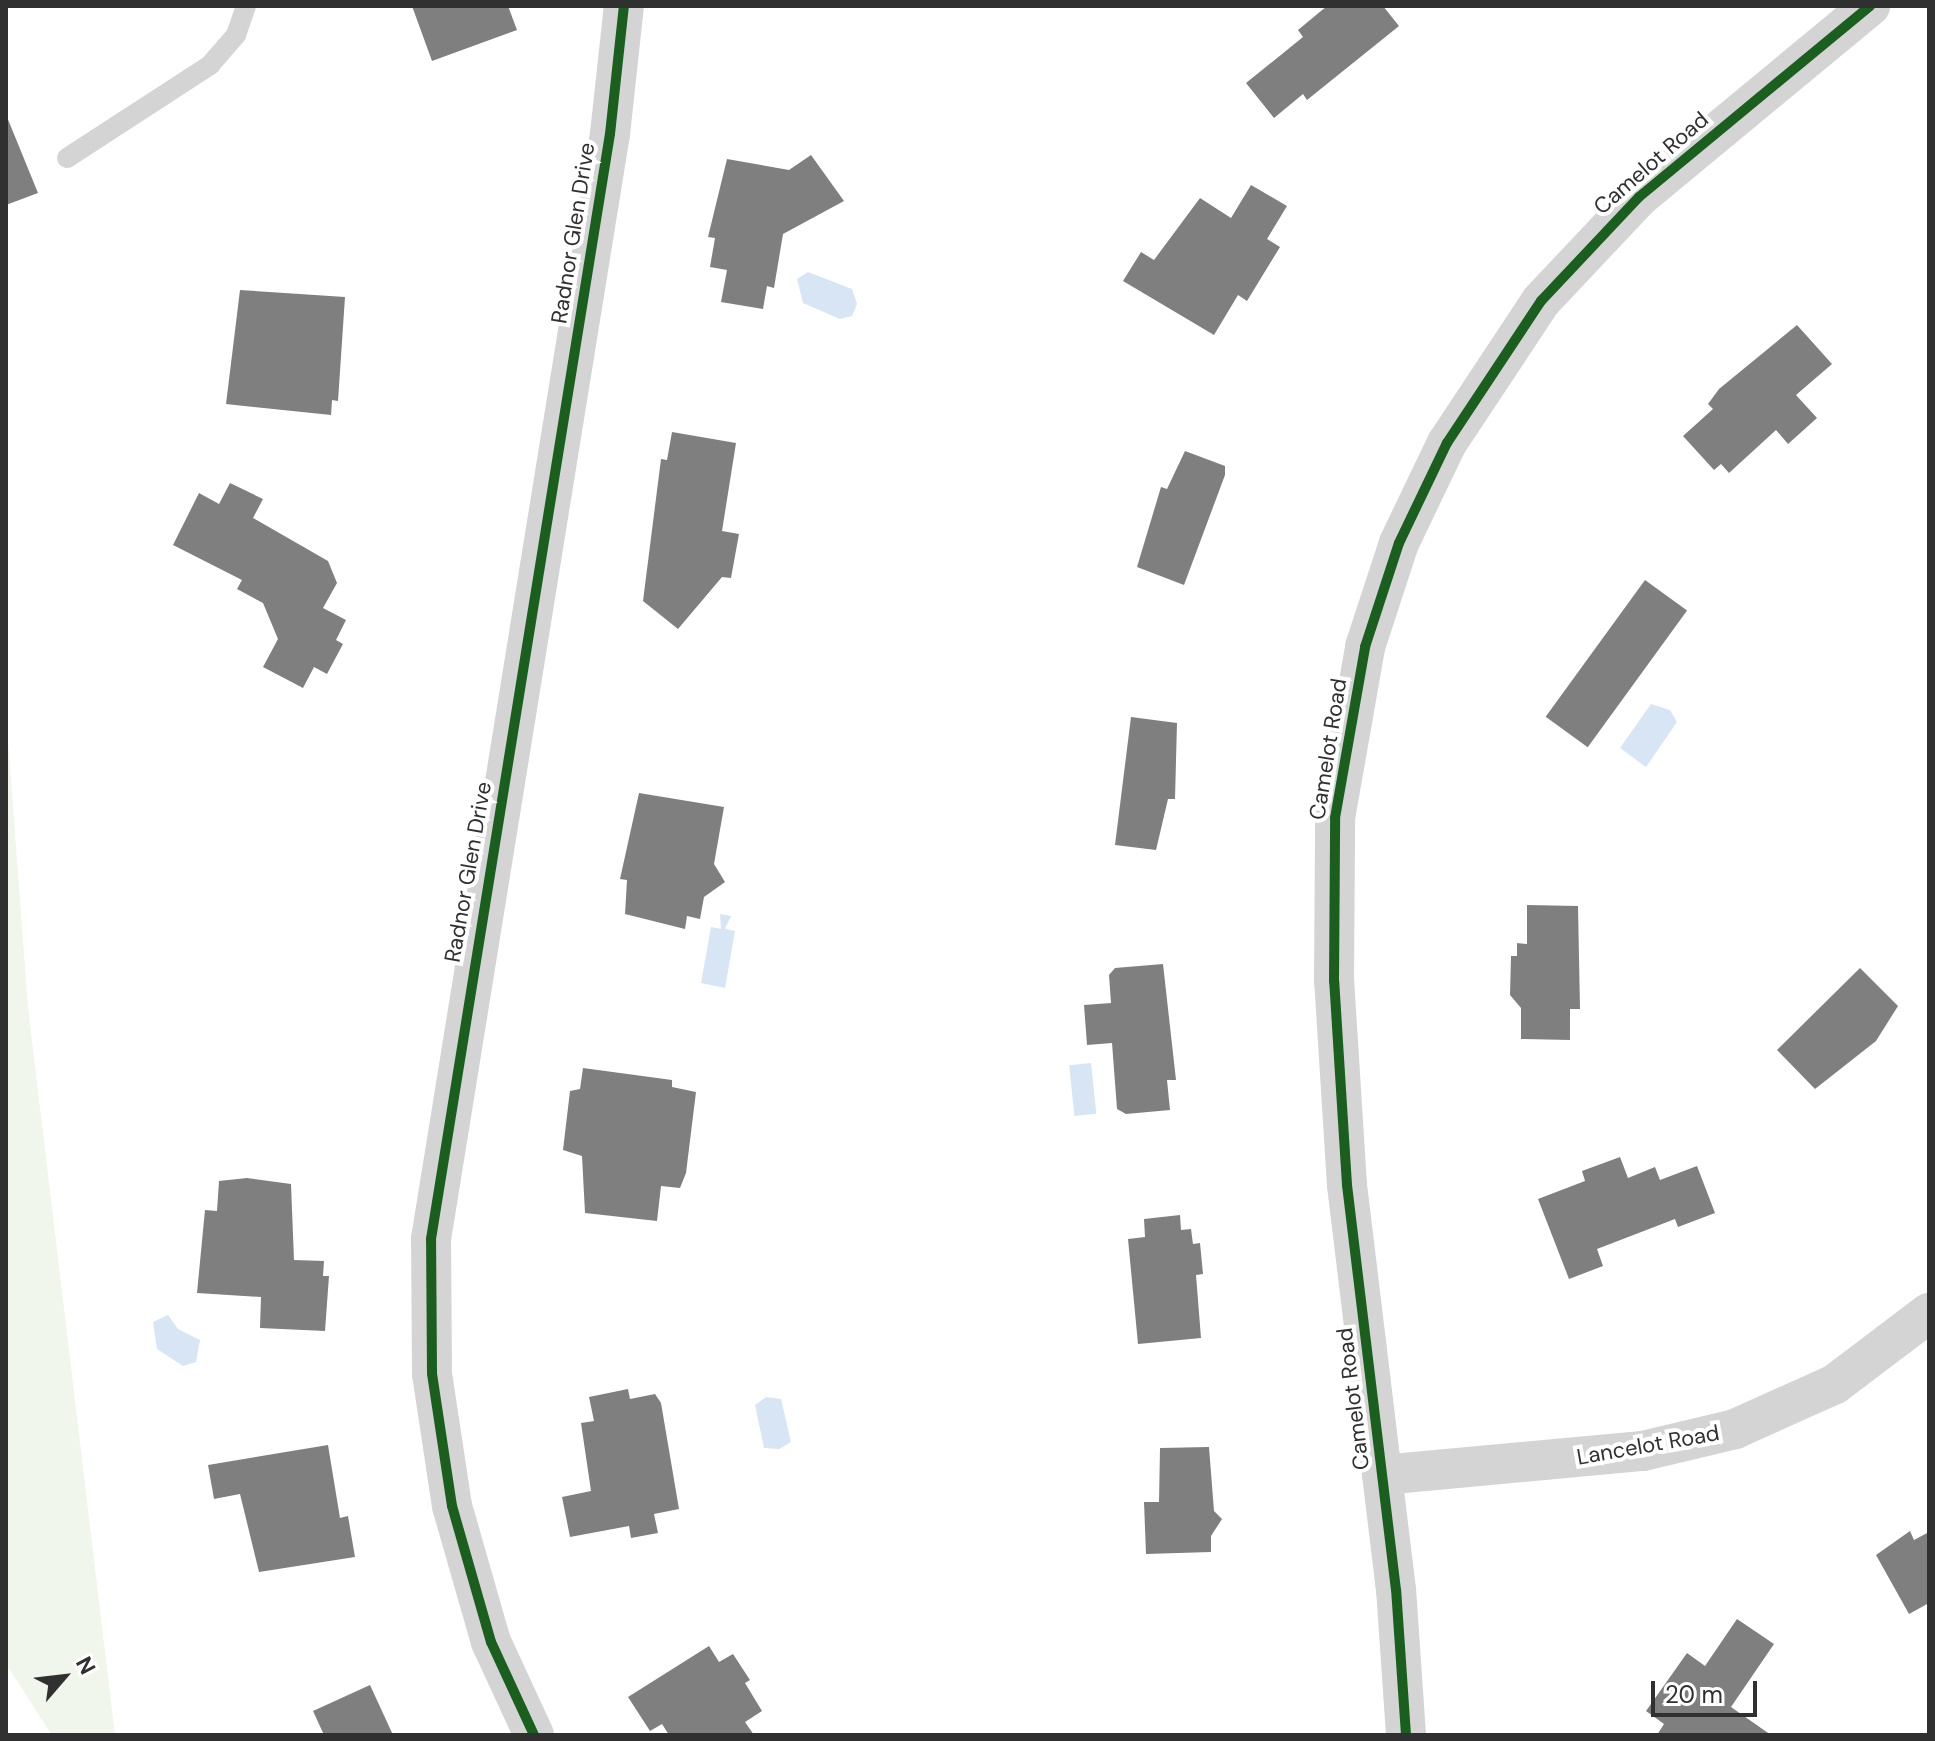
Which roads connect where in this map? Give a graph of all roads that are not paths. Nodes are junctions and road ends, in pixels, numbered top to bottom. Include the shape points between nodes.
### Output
1 (246, 6) edge
2 (624, 6) edge
3 (1870, 6) edge
4 (67, 158) dead end
5 (1929, 1313) edge
6 (1382, 1475) junction
7 (534, 1735) edge
8 (1406, 1735) edge

1 - 4 lane via 236,35 210,65
2 - 7 street, Radnor Glen Drive via 610,134 431,1239 432,1373 447,1480 491,1642
3 - 6 street, Camelot Road via 1639,197 1576,259 1509,345 1447,443 1380,593 1340,774 1334,981 1347,1185
5 - 6 street, Lancelot Road via 1835,1384 1735,1429 1643,1451
6 - 8 street, Camelot Road

